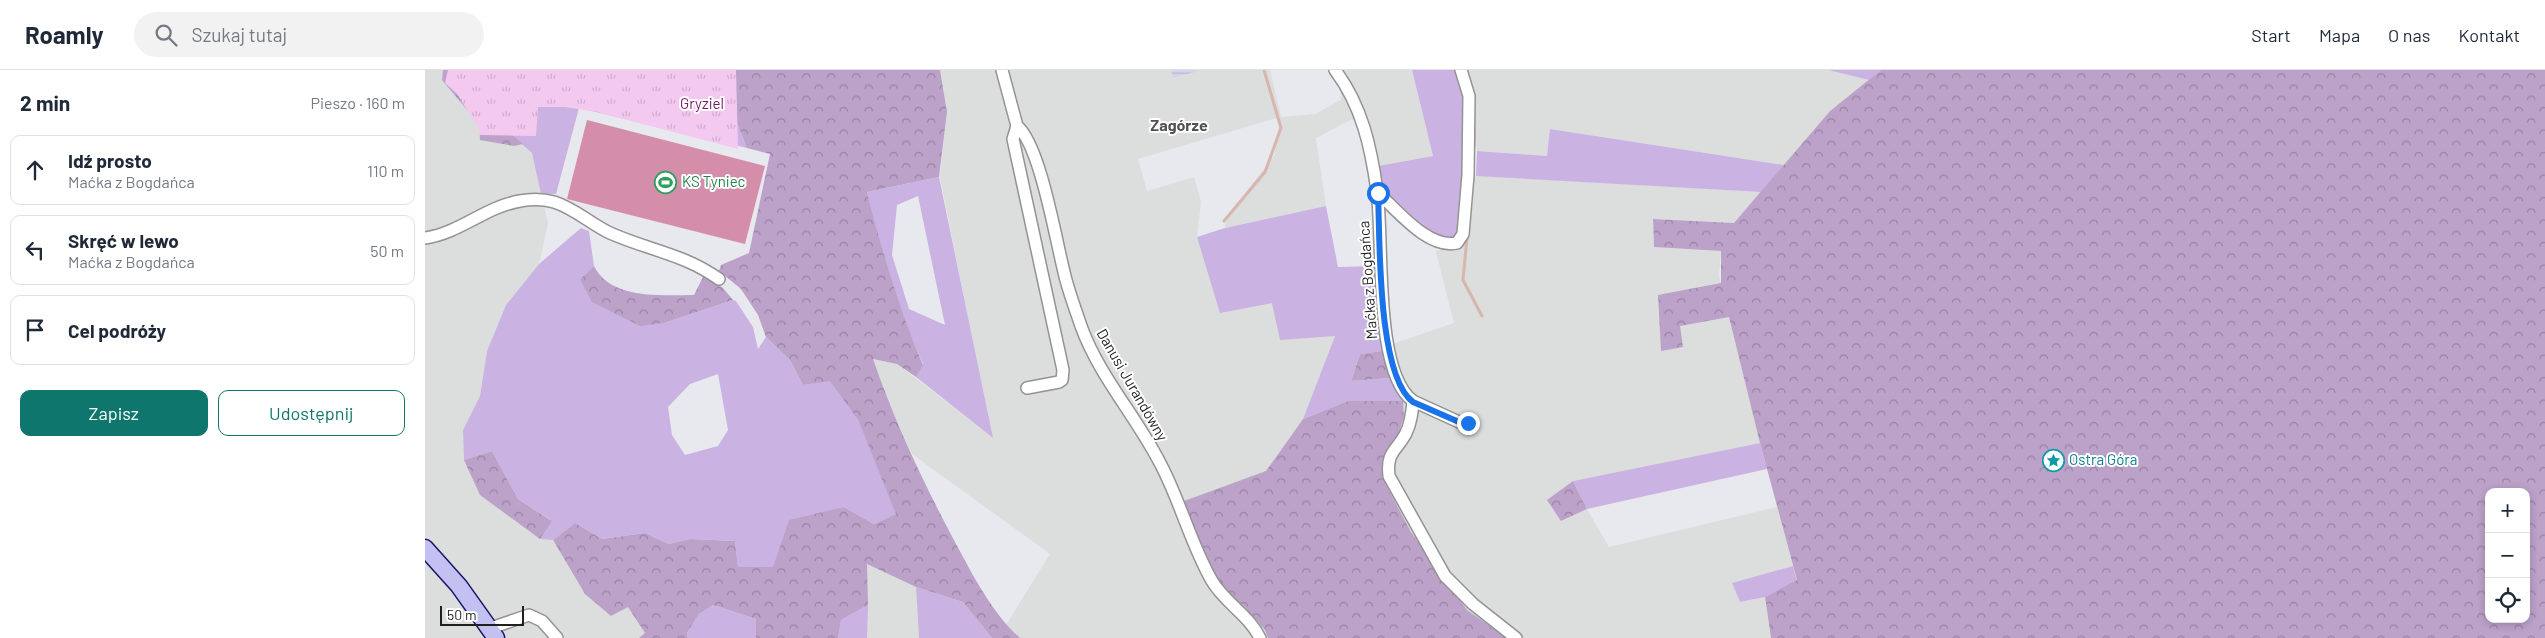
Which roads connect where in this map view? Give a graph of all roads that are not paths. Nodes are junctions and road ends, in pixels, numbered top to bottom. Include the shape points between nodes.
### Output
1 (1002, 70) edge
2 (1335, 70) edge
3 (1461, 70) edge
4 (1017, 126) junction
5 (1378, 193) junction
6 (425, 238) edge
7 (719, 279) dead end
8 (1027, 388) dead end
9 (1413, 402) junction
10 (1468, 423) dead end
11 (425, 548) edge
12 (493, 633) edge
13 (557, 638) edge
14 (1260, 638) edge
15 (1516, 638) edge

1 - 4 street, Danusi Jurandówny
2 - 5 street, Maćka z Bogdańca via 1359,111 1369,141
3 - 5 street via 1469,96 1468,175 1463,234 1457,243 1446,245 1430,240
4 - 8 street via 1013,139 1063,370 1059,382
4 - 14 street, Danusi Jurandówny via 1023,131 1037,165 1071,297 1096,359 1160,463 1212,581 1226,600 1253,624
5 - 9 street, Maćka z Bogdańca via 1387,346 1397,382
6 - 7 street via 449,232 506,203 548,201 613,234 688,260
9 - 10 street, Maćka z Bogdańca
9 - 15 street via 1405,435 1393,449 1388,465 1389,476 1445,576 1473,604
11 - 12 street via 459,586
12 - 13 street via 529,615 542,621

